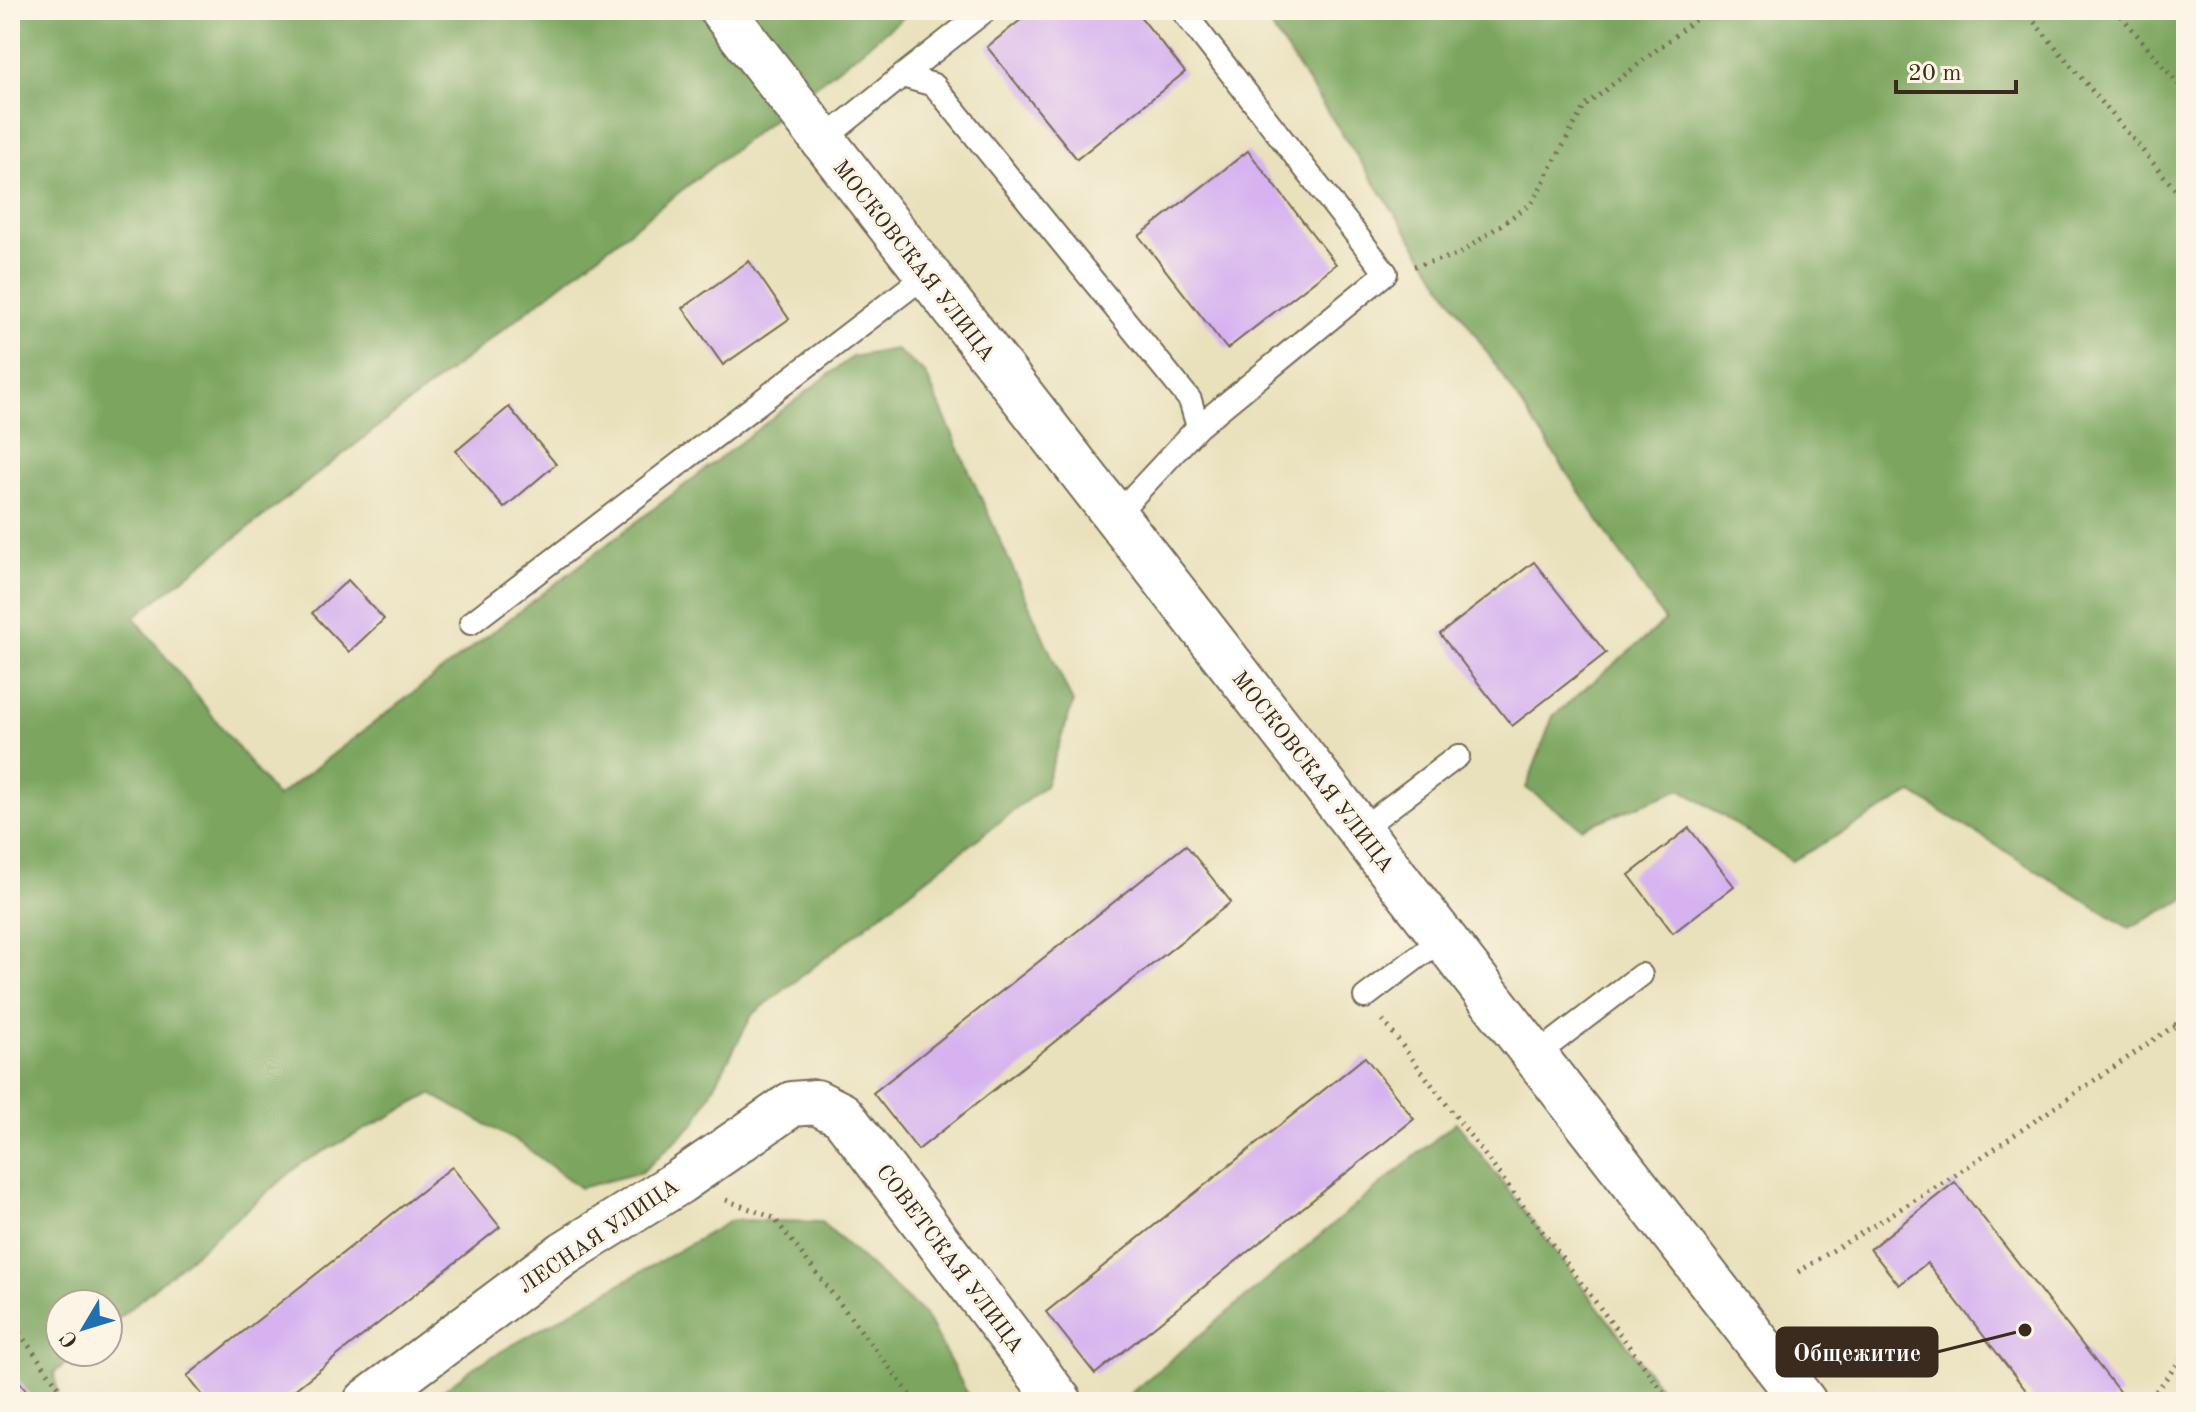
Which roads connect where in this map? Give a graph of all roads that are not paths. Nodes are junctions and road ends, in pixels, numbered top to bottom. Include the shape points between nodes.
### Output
1 (722, 10) edge
2 (986, 10) edge
3 (1182, 10) edge
4 (902, 76) junction
5 (822, 141) junction
6 (926, 275) junction
7 (1198, 427) junction
8 (1115, 516) junction
9 (471, 623) dead end
10 (1458, 756) dead end
11 (1360, 830) junction
12 (1443, 938) junction
13 (1641, 975) dead end
14 (1365, 997) road end
15 (1535, 1056) junction
16 (842, 1115) joint
17 (366, 1402) edge
18 (1060, 1402) edge
19 (1804, 1402) edge

1 - 5 street, МОСКОВСКАЯ УЛИЦА
2 - 4 lane
3 - 7 lane via 1386,273
4 - 5 lane
4 - 7 lane via 934,85 1190,400
5 - 6 street, МОСКОВСКАЯ УЛИЦА
6 - 8 street, МОСКОВСКАЯ УЛИЦА
6 - 9 lane
7 - 8 lane
8 - 11 street, МОСКОВСКАЯ УЛИЦА
10 - 11 lane
11 - 12 street, МОСКОВСКАЯ УЛИЦА
12 - 14 lane
12 - 15 street, МОСКОВСКАЯ УЛИЦА
13 - 15 lane
15 - 19 street, МОСКОВСКАЯ УЛИЦА
16 - 17 street, ЛЕСНАЯ УЛИЦА via 816,1102 792,1104 565,1253
16 - 18 street, СОВЕТСКАЯ УЛИЦА

